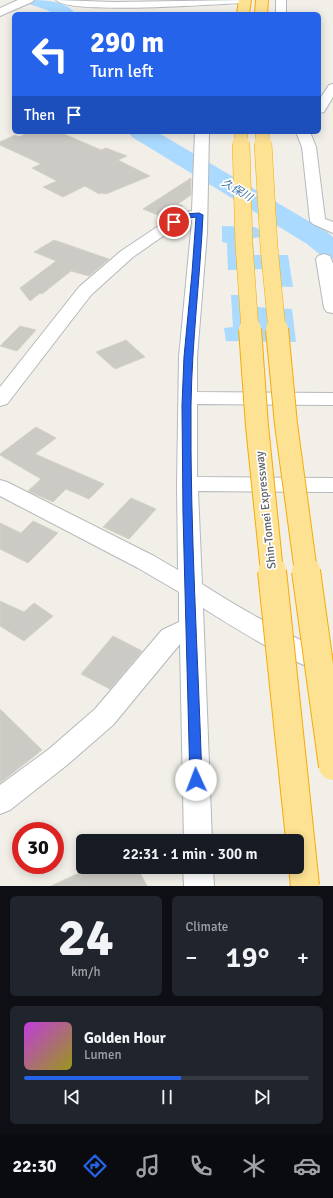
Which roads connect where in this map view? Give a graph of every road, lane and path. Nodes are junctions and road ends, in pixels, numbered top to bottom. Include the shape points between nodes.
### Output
1 (61, 0) edge
2 (243, 0) edge
3 (262, 0) edge
4 (281, 0) edge
5 (25, 1) edge
6 (208, 1) edge
7 (0, 12) edge
8 (206, 12) edge
9 (243, 12) edge
10 (261, 12) edge
11 (281, 12) edge
12 (333, 88) edge
13 (321, 106) edge
14 (202, 134) edge
15 (241, 134) edge
16 (262, 134) edge
17 (304, 134) edge
18 (199, 215) junction
19 (333, 228) edge
20 (324, 259) dead end
21 (333, 308) edge
22 (187, 398) junction
23 (333, 399) edge
24 (0, 400) edge
25 (187, 484) junction
26 (333, 485) edge
27 (0, 487) edge
28 (190, 588) junction
29 (191, 628) junction
30 (333, 667) edge
31 (333, 766) edge
32 (0, 801) edge
33 (198, 834) edge
34 (198, 874) edge
35 (199, 886) edge
36 (305, 886) edge

1 - 6 street via 114,5
2 - 6 street
2 - 9 highway
3 - 10 highway
4 - 11 street
5 - 7 street
6 - 8 street
12 - 13 street
14 - 18 street
15 - 36 highway, Shin-Tomei Expressway, bridge via 244,245 257,426
16 - 31 highway, bridge via 269,247 286,424
17 - 19 street via 309,147 318,221
18 - 22 street
18 - 24 street via 187,216 174,222 127,254 95,283 76,303
20 - 21 street
22 - 23 street
22 - 25 street
25 - 26 street
25 - 28 street
27 - 28 street via 146,562
28 - 29 street
28 - 30 street via 240,620
29 - 32 street via 171,637 104,717 58,757
29 - 33 street
34 - 35 street

